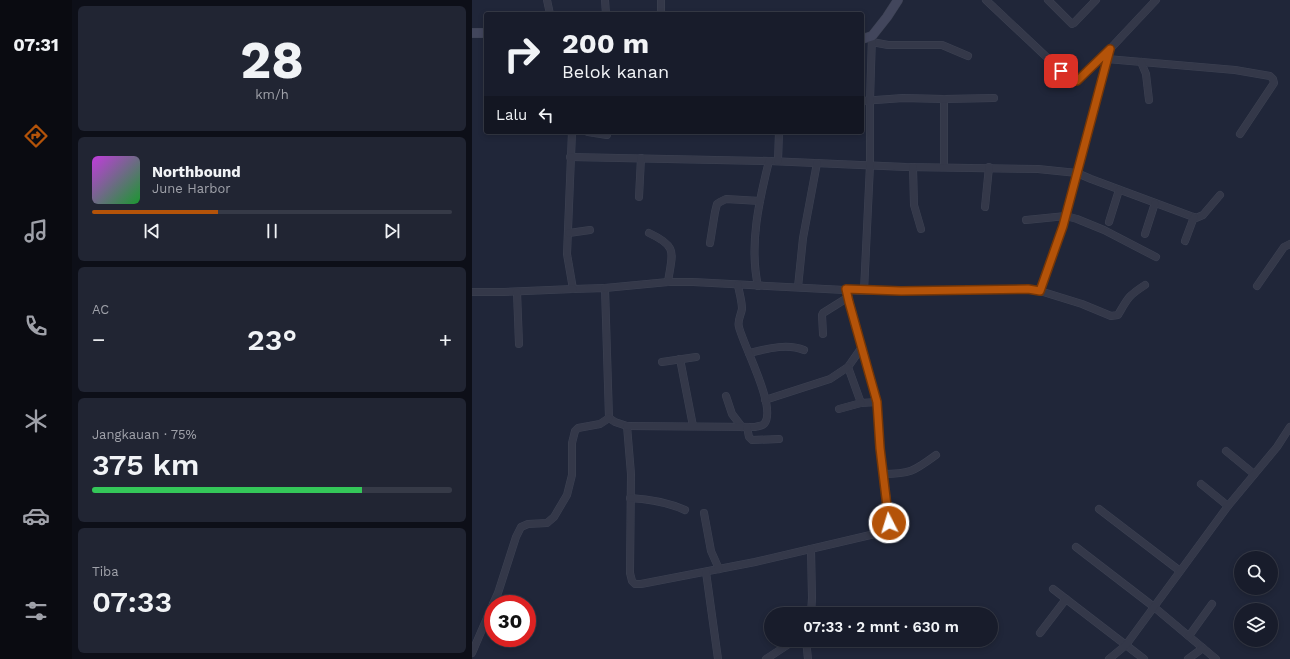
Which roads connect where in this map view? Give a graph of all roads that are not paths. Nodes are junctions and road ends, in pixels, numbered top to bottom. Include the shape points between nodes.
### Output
1 (546, 0) edge
2 (605, 0) edge
3 (661, 0) edge
4 (898, 0) edge
5 (986, 0) edge
6 (1048, 0) edge
7 (1096, 0) edge
8 (1156, 0) edge
9 (549, 12) edge
10 (606, 12) edge
11 (660, 12) edge
12 (472, 33) edge
13 (484, 33) edge
14 (864, 39) edge
15 (872, 39) junction
16 (1110, 49) junction
17 (968, 56) dead end
18 (1107, 59) junction
19 (1141, 62) junction
20 (994, 98) dead end
21 (866, 100) edge
22 (944, 100) junction
23 (1149, 100) dead end
24 (572, 134) edge
25 (601, 134) edge
26 (779, 134) edge
27 (1240, 134) dead end
28 (607, 135) dead end
29 (570, 156) junction
30 (641, 158) junction
31 (769, 161) junction
32 (778, 161) junction
33 (817, 163) junction
34 (870, 165) junction
35 (913, 167) junction
36 (944, 167) junction
37 (989, 167) junction
38 (1077, 173) junction
39 (1119, 190) junction
40 (1220, 195) dead end
41 (639, 197) dead end
42 (760, 201) junction
43 (1155, 203) junction
44 (985, 207) dead end
45 (1066, 216) junction
46 (1194, 217) junction
47 (1026, 220) dead end
48 (1109, 222) dead end
49 (921, 229) dead end
50 (590, 230) dead end
51 (569, 233) junction
52 (649, 233) dead end
53 (1145, 234) dead end
54 (1185, 241) dead end
55 (710, 243) dead end
56 (1290, 244) edge
57 (1156, 257) dead end
58 (668, 282) junction
59 (738, 285) junction
60 (758, 286) junction
61 (1145, 286) dead end
62 (1257, 286) dead end
63 (798, 287) junction
64 (605, 288) junction
65 (572, 289) junction
66 (846, 289) junction
67 (864, 291) junction
68 (1040, 291) junction
69 (472, 292) edge
70 (517, 292) junction
71 (847, 298) junction
72 (824, 334) dead end
73 (519, 344) dead end
74 (862, 347) junction
75 (804, 350) dead end
76 (749, 353) junction
77 (696, 357) dead end
78 (680, 359) junction
79 (662, 362) dead end
80 (848, 367) junction
81 (726, 396) dead end
82 (765, 400) junction
83 (877, 402) junction
84 (861, 403) junction
85 (839, 408) dead end
86 (608, 418) junction
87 (627, 426) junction
88 (693, 426) junction
89 (744, 427) junction
90 (1290, 427) edge
91 (779, 439) dead end
92 (1226, 451) dead end
93 (936, 455) dead end
94 (883, 474) junction
95 (1254, 474) junction
96 (1201, 484) dead end
97 (630, 498) junction
98 (1228, 506) junction
99 (1099, 509) dead end
100 (685, 510) dead end
101 (704, 513) dead end
102 (1076, 547) dead end
103 (812, 549) junction
104 (719, 569) junction
105 (706, 572) junction
106 (1180, 572) junction
107 (1053, 589) dead end
108 (497, 595) edge
109 (1066, 599) junction
110 (1212, 604) dead end
111 (811, 607) edge
112 (1154, 607) junction
113 (484, 625) edge
114 (1040, 633) dead end
115 (1189, 636) junction
116 (1126, 645) junction
117 (784, 647) edge
118 (807, 647) edge
119 (1203, 648) junction
120 (472, 653) edge
121 (718, 659) edge
122 (766, 659) edge
123 (808, 659) edge
124 (1109, 659) edge
125 (1144, 659) edge
126 (1188, 659) edge
127 (1216, 659) edge

1 - 9 street
2 - 10 street
3 - 11 street
4 - 15 street
5 - 16 street via 1072,81 1077,81
6 - 7 street via 1072,24
8 - 16 street
12 - 13 street
14 - 15 street
15 - 17 street via 888,45 942,45
15 - 21 street
16 - 18 street
18 - 19 street
18 - 38 street
19 - 23 street via 1146,74
19 - 27 street via 1235,70 1272,77 1274,83
20 - 22 street
21 - 22 street
21 - 34 street
22 - 36 street
24 - 29 street
25 - 28 street
26 - 32 street
29 - 30 street
29 - 51 street
30 - 31 street
30 - 41 street
31 - 32 street
31 - 42 street
32 - 33 street
33 - 34 street
33 - 63 street via 803,238
34 - 35 street
34 - 67 street
35 - 36 street
35 - 49 street via 914,205
36 - 37 street
37 - 38 street
37 - 44 street
38 - 39 street
38 - 45 street
39 - 43 street
39 - 48 street
40 - 46 street via 1203,215
42 - 55 street via 726,199 717,204
42 - 60 street via 754,255
43 - 46 street
43 - 53 street
45 - 47 street
45 - 57 street via 1104,230
45 - 68 street
46 - 54 street
50 - 51 street
51 - 65 street via 567,254
52 - 58 street via 670,246 672,254
56 - 62 street via 1284,246
58 - 59 street
58 - 64 street
59 - 60 street
59 - 76 street via 742,310 738,326
60 - 63 street
61 - 68 street via 1131,294 1118,315 1114,316
63 - 66 street
64 - 65 street
64 - 86 street
65 - 70 street
66 - 67 street
66 - 71 street
67 - 68 street
69 - 70 street
70 - 73 street
71 - 72 street via 823,313
71 - 74 street
74 - 80 street
74 - 83 street
75 - 76 street via 783,347
76 - 82 street
77 - 78 street
78 - 79 street
78 - 88 street
80 - 82 street via 830,379
80 - 84 street
81 - 89 street via 732,414
82 - 89 street via 767,417 763,425
83 - 84 street
83 - 94 street
84 - 85 street
86 - 87 street
86 - 108 street via 600,424 578,428 575,431 572,443 572,475 567,494 554,518 547,523 521,527
87 - 88 street
87 - 97 street
88 - 89 street
89 - 91 street via 752,440
90 - 95 street
92 - 95 street
93 - 94 street via 915,470
94 - 103 street via 889,523 885,529 879,533
95 - 98 street
96 - 98 street
97 - 100 street via 668,503
97 - 105 street via 630,573 635,584
98 - 106 street
99 - 106 street
101 - 104 street via 711,551
102 - 112 street
103 - 104 street
103 - 111 street
104 - 105 street
105 - 121 street
106 - 112 street
107 - 109 street
109 - 114 street
109 - 116 street
110 - 115 street
112 - 115 street
112 - 116 street
113 - 120 street
115 - 119 street
116 - 124 street
116 - 125 street
117 - 122 street
118 - 123 street
119 - 126 street
119 - 127 street

